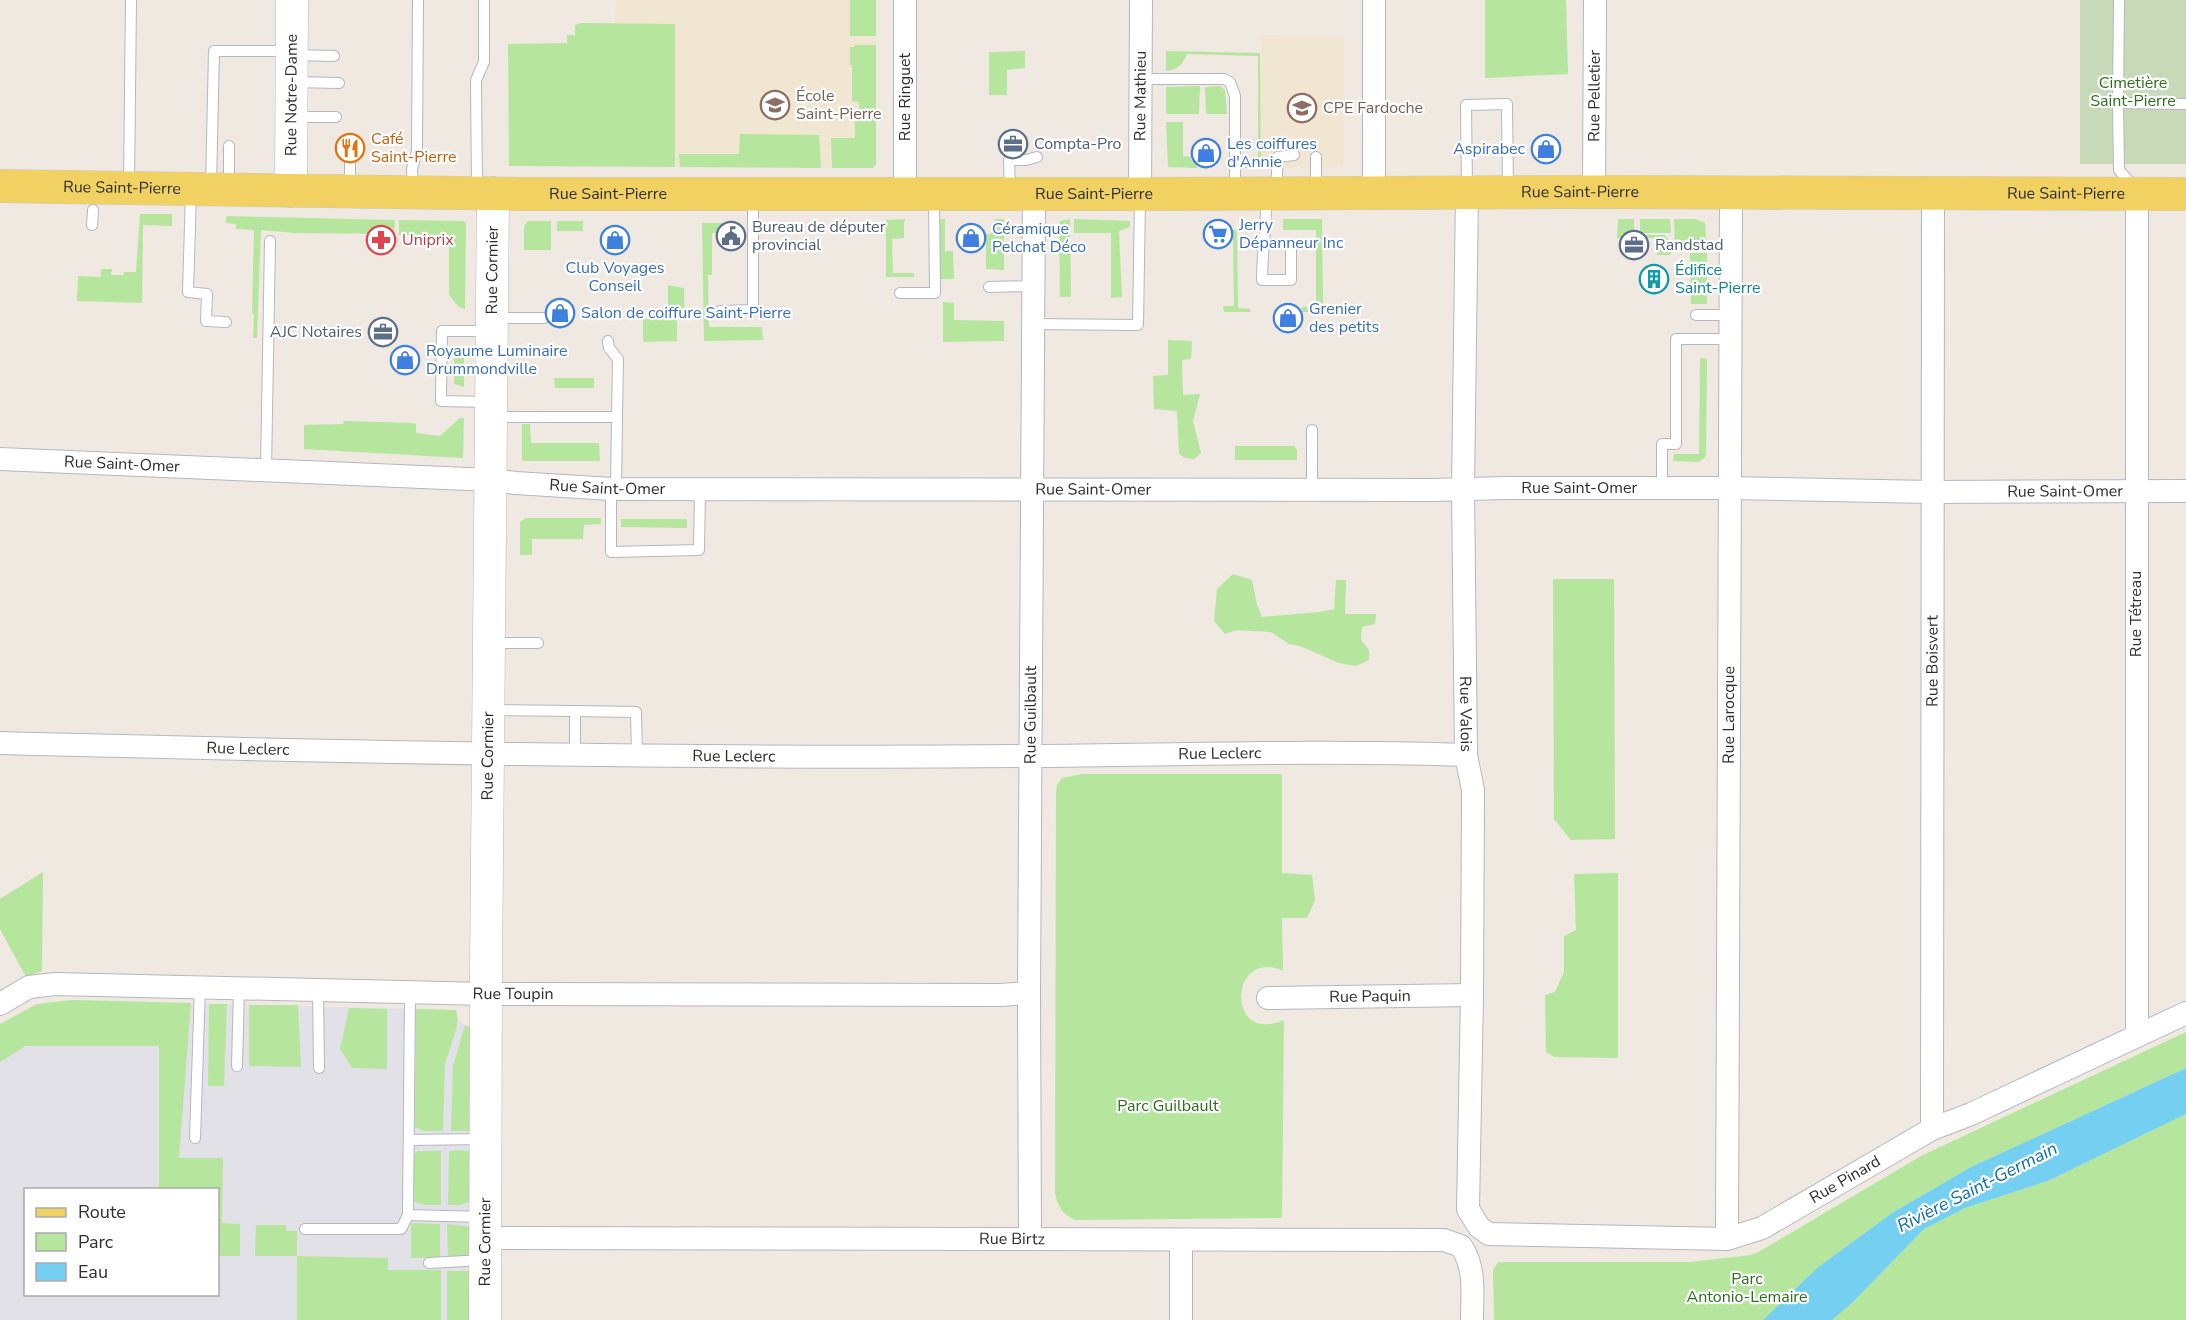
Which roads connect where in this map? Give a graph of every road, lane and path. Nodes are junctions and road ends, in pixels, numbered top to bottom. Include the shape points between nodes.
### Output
1 (131, 0) edge
2 (292, 0) edge
3 (418, 0) edge
4 (484, 0) edge
5 (905, 0) edge
6 (1141, 0) edge
7 (1374, 0) edge
8 (1594, 0) edge
9 (2120, 0) edge
10 (334, 56) dead end
11 (292, 63) junction
12 (1240, 73) dead end
13 (1140, 79) junction
14 (1230, 82) junction
15 (339, 83) dead end
16 (2118, 103) junction
17 (2186, 104) edge
18 (292, 117) junction
19 (336, 117) dead end
20 (229, 146) dead end
21 (1294, 155) dead end
22 (350, 157) dead end
23 (1037, 157) dead end
24 (1316, 157) dead end
25 (0, 186) edge
26 (129, 188) junction
27 (211, 189) junction
28 (291, 191) junction
29 (350, 192) junction
30 (413, 192) junction
31 (1467, 192) junction
32 (1508, 192) junction
33 (1594, 192) junction
34 (1731, 192) junction
35 (485, 193) junction
36 (920, 193) junction
37 (1022, 193) junction
38 (1317, 193) junction
39 (1374, 193) junction
40 (1933, 193) junction
41 (753, 194) junction
42 (1140, 194) junction
43 (1259, 194) junction
44 (2137, 194) junction
45 (2186, 194) edge
46 (93, 210) dead end
47 (92, 225) dead end
48 (270, 241) dead end
49 (1263, 244) dead end
50 (1034, 286) junction
51 (989, 287) dead end
52 (900, 293) dead end
53 (720, 311) dead end
54 (1696, 315) dead end
55 (1730, 315) junction
56 (544, 318) dead end
57 (226, 322) dead end
58 (1034, 324) junction
59 (492, 325) junction
60 (1730, 339) junction
61 (608, 342) dead end
62 (491, 410) junction
63 (617, 417) junction
64 (1312, 430) dead end
65 (0, 459) edge
66 (266, 470) junction
67 (491, 480) junction
68 (1662, 488) junction
69 (1729, 488) junction
70 (614, 489) junction
71 (700, 489) junction
72 (1033, 489) junction
73 (1463, 489) junction
74 (1312, 490) junction
75 (2136, 491) junction
76 (2186, 491) edge
77 (1931, 492) junction
78 (490, 643) junction
79 (538, 643) dead end
80 (489, 710) junction
81 (575, 711) junction
82 (0, 743) edge
83 (489, 755) junction
84 (575, 755) junction
85 (637, 755) junction
86 (1466, 755) junction
87 (1031, 756) junction
88 (200, 987) junction
89 (239, 988) junction
90 (318, 990) junction
91 (410, 992) junction
92 (1029, 993) junction
93 (486, 994) junction
94 (1472, 995) junction
95 (1268, 998) dead end
96 (0, 1004) edge
97 (2186, 1013) edge
98 (2137, 1035) junction
99 (237, 1066) dead end
100 (319, 1068) dead end
101 (1932, 1129) junction
102 (195, 1138) dead end
103 (486, 1139) junction
104 (409, 1140) junction
105 (408, 1215) junction
106 (305, 1229) dead end
107 (1482, 1230) joint
108 (486, 1239) junction
109 (1030, 1239) junction
110 (1727, 1239) junction
111 (1181, 1240) junction
112 (429, 1263) dead end
113 (486, 1320) edge
114 (1181, 1320) edge
115 (1472, 1320) edge

1 - 26 lane
2 - 11 street, Rue Notre-Dame
3 - 30 lane
4 - 35 lane via 483,62 476,80
5 - 36 street, Rue Ringuet
6 - 13 street, Rue Mathieu
7 - 39 street
8 - 33 street, Rue Pelletier
9 - 16 lane
10 - 11 lane
11 - 15 lane
11 - 18 street, Rue Notre-Dame
11 - 27 lane via 214,51
12 - 14 lane
13 - 14 lane
13 - 42 street, Rue Mathieu
14 - 43 lane
16 - 17 lane
16 - 44 lane via 2119,170
18 - 19 lane
18 - 28 street, Rue Notre-Dame
20 - 27 lane
21 - 43 lane via 1278,157
22 - 29 lane
23 - 37 lane via 1010,160
24 - 38 lane
25 - 26 main road, Rue Saint-Pierre
26 - 27 main road, Rue Saint-Pierre
27 - 28 main road, Rue Saint-Pierre
27 - 57 lane via 188,292 207,294 206,321
28 - 29 main road, Rue Saint-Pierre
29 - 30 main road, Rue Saint-Pierre
30 - 35 main road, Rue Saint-Pierre
31 - 32 main road, Rue Saint-Pierre
31 - 32 lane via 1466,105 1507,104
31 - 39 main road, Rue Saint-Pierre
31 - 73 street, Rue Valois
32 - 33 main road, Rue Saint-Pierre
33 - 34 main road, Rue Saint-Pierre
34 - 40 main road, Rue Saint-Pierre
34 - 55 street, Rue Larocque
35 - 41 main road, Rue Saint-Pierre
35 - 59 street, Rue Cormier
36 - 37 main road, Rue Saint-Pierre
36 - 41 main road, Rue Saint-Pierre
36 - 52 lane via 935,293
37 - 42 main road, Rue Saint-Pierre
37 - 50 street, Rue Guilbault
38 - 39 main road, Rue Saint-Pierre
38 - 43 main road, Rue Saint-Pierre
40 - 44 main road, Rue Saint-Pierre
40 - 77 street, Rue Boisvert
41 - 53 lane via 753,310
42 - 43 main road, Rue Saint-Pierre
42 - 58 lane via 1138,325
43 - 49 lane via 1266,230
44 - 45 main road, Rue Saint-Pierre
44 - 75 street, Rue Tétreau
46 - 47 lane
48 - 66 lane
50 - 51 lane
50 - 58 street, Rue Guilbault
54 - 55 lane
55 - 60 street, Rue Larocque
56 - 59 lane
58 - 72 street, Rue Guilbault
59 - 62 street, Rue Cormier
59 - 62 lane via 442,331 441,401
60 - 68 lane via 1676,339 1676,444 1662,444
60 - 69 street, Rue Larocque
61 - 63 lane via 618,359
62 - 63 lane
62 - 67 street, Rue Cormier
63 - 70 lane
64 - 74 lane
65 - 66 street, Rue Saint-Omer
66 - 67 street, Rue Saint-Omer
67 - 70 street, Rue Saint-Omer
67 - 78 street, Rue Cormier
68 - 69 street, Rue Saint-Omer
68 - 73 street, Rue Saint-Omer
69 - 77 street, Rue Saint-Omer
69 - 110 street, Rue Larocque
70 - 71 street, Rue Saint-Omer
70 - 71 lane via 611,552 699,550
71 - 72 street, Rue Saint-Omer
72 - 74 street, Rue Saint-Omer
72 - 87 street, Rue Guilbault
73 - 74 street, Rue Saint-Omer
73 - 86 street, Rue Valois
75 - 76 street, Rue Saint-Omer
75 - 77 street, Rue Saint-Omer
75 - 98 street, Rue Tétreau
77 - 101 street, Rue Boisvert
78 - 79 lane
78 - 80 street, Rue Cormier
80 - 81 lane
80 - 83 street, Rue Cormier
81 - 84 lane
81 - 85 lane via 636,712
82 - 83 street, Rue Leclerc
83 - 84 street, Rue Leclerc
83 - 93 street, Rue Cormier
84 - 85 street, Rue Leclerc
85 - 87 street, Rue Leclerc
86 - 87 street, Rue Leclerc via 1368,752
86 - 94 street, Rue Valois via 1473,790
87 - 92 street, Rue Guilbault
88 - 89 street, Rue Toupin
88 - 96 street, Rue Toupin via 42,984
88 - 102 lane
89 - 90 street, Rue Toupin
89 - 99 lane
90 - 91 street, Rue Toupin
90 - 100 lane
91 - 93 street, Rue Toupin
91 - 104 lane
92 - 93 street, Rue Toupin
92 - 109 street, Rue Guilbault
93 - 103 street, Rue Cormier
94 - 95 street, Rue Paquin
94 - 107 street, Rue Valois via 1468,1209
97 - 98 street, Rue Pinard
98 - 101 street, Rue Pinard
101 - 110 street, Rue Pinard via 1762,1228
103 - 104 lane
103 - 108 street, Rue Cormier
104 - 105 lane
105 - 106 lane via 401,1229
105 - 108 lane
107 - 110 street, Rue Pinard via 1490,1234
108 - 109 street, Rue Birtz
108 - 112 lane
108 - 113 street, Rue Cormier
109 - 111 street, Rue Birtz
111 - 114 street
111 - 115 street, Rue Birtz via 1450,1240 1461,1246 1470,1262

